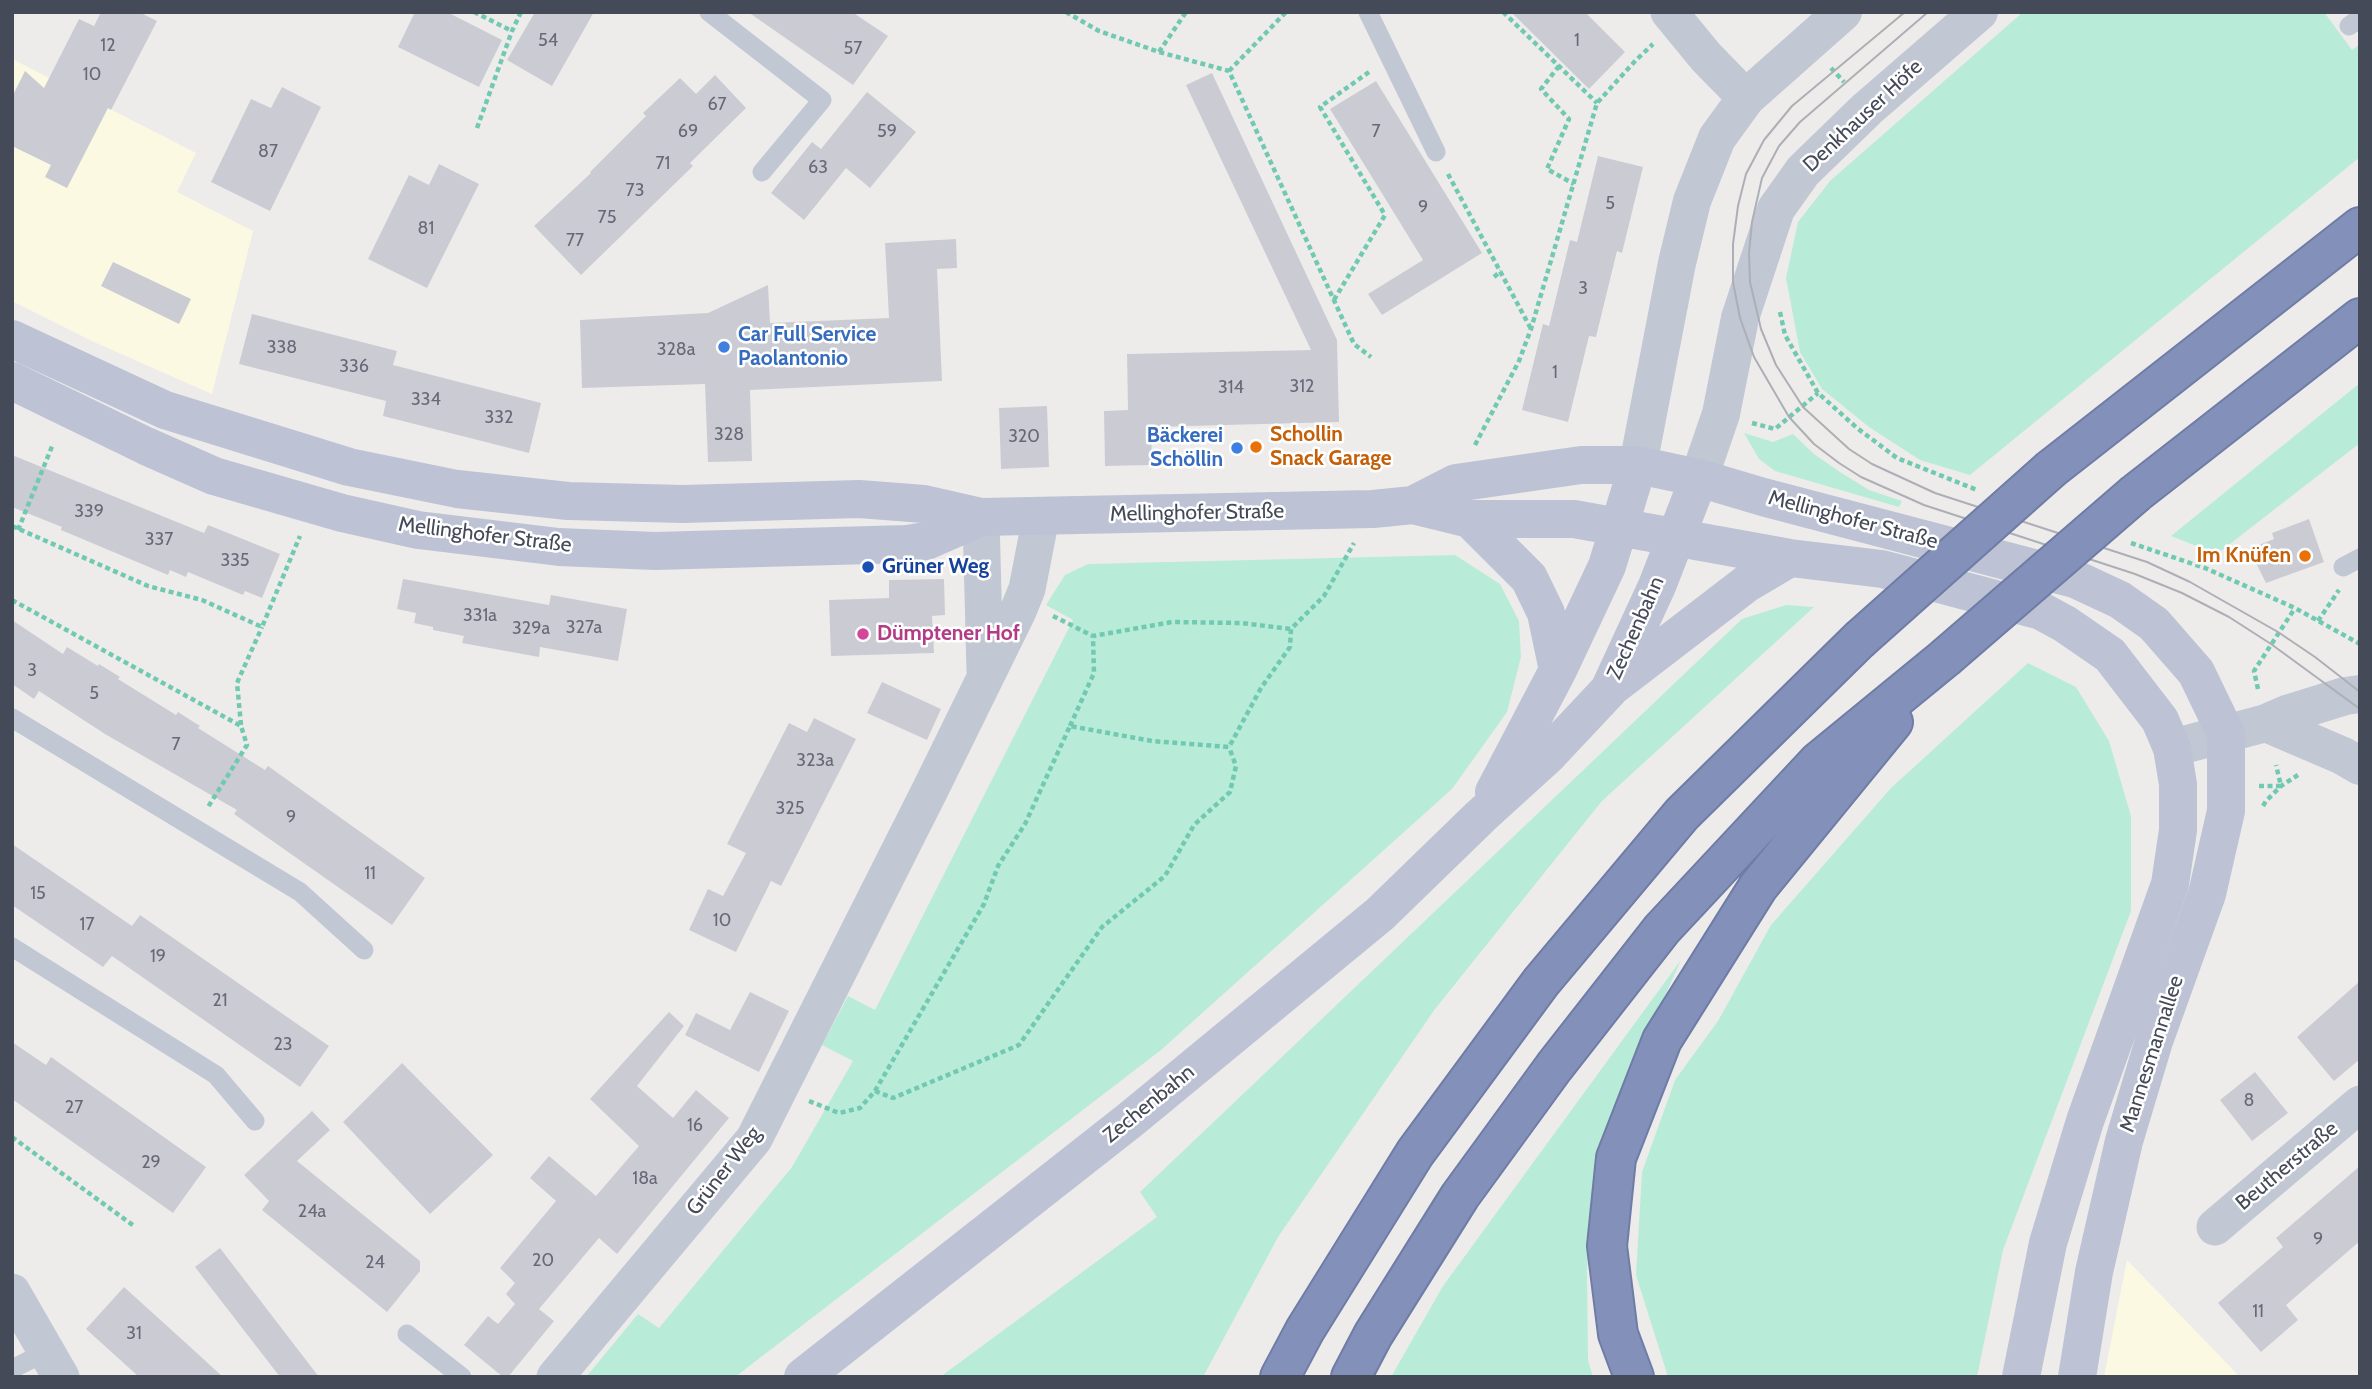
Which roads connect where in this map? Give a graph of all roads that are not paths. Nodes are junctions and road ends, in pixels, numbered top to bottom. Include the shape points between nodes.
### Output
1 (709, 12) edge
2 (1368, 12) edge
3 (1843, 12) edge
4 (1979, 12) edge
5 (1673, 17) edge
6 (1746, 98) junction
7 (1436, 152) road end
8 (762, 172) dead end
9 (2360, 227) edge
10 (2360, 318) edge
11 (12, 339) edge
12 (12, 381) edge
13 (1638, 465) junction
14 (1699, 478) junction
15 (1413, 505) junction
16 (981, 517) junction
17 (1041, 517) junction
18 (1470, 519) junction
19 (1621, 527) junction
20 (1676, 536) junction
21 (1790, 558) junction
22 (1945, 658) junction
23 (1558, 670) junction
24 (985, 675) junction
25 (1609, 690) junction
26 (2352, 695) edge
27 (12, 718) edge
28 (2266, 723) junction
29 (2226, 734) junction
30 (2172, 748) junction
31 (2351, 761) edge
32 (1481, 816) junction
33 (12, 947) edge
34 (364, 950) dead end
35 (2360, 1104) edge
36 (255, 1121) dead end
37 (2215, 1227) dead end
38 (12, 1292) edge
39 (407, 1334) dead end
40 (54, 1364) edge
41 (12, 1369) edge
42 (462, 1377) edge
43 (555, 1377) edge
44 (803, 1377) edge
45 (1280, 1377) edge
46 (1351, 1377) edge
47 (1634, 1377) edge
48 (2021, 1377) edge
49 (2077, 1377) edge

1 - 8 lane via 822,100
2 - 7 lane
3 - 6 street
4 - 14 street, Denkhauser Höfe via 1803,170 1776,209 1740,318 1721,414
5 - 6 street
6 - 13 street via 1717,138 1692,201
9 - 45 highway, bridge via 2051,469 1859,640 1682,814 1541,982 1415,1153
10 - 22 highway, bridge via 2136,493
11 - 16 main road, Mellinghofer Straße via 165,410 349,467 457,489 581,502 859,499 924,504
12 - 16 main road, Mellinghofer Straße via 214,476 418,530 559,547 655,551 907,544 926,541
13 - 14 main road, Mellinghofer Straße
13 - 15 main road, Mellinghofer Straße via 1581,464 1456,483
13 - 19 main road, Zechenbahn
14 - 20 main road, Zechenbahn
14 - 29 main road, Mellinghofer Straße via 2075,579 2120,600 2154,624 2196,672
15 - 17 main road, Mellinghofer Straße
15 - 18 main road, Mellinghofer Straße
16 - 17 main road, Mellinghofer Straße
16 - 24 street, Grüner Weg
17 - 24 street, Grüner Weg via 1027,589
18 - 19 main road, Mellinghofer Straße via 1574,519
18 - 23 main road via 1529,578 1546,613
19 - 20 main road, Mellinghofer Straße
19 - 23 main road, Zechenbahn
20 - 21 main road, Mellinghofer Straße
20 - 25 main road, Zechenbahn
21 - 25 main road via 1746,584
21 - 30 main road, Mellinghofer Straße via 1882,569 2041,611 2110,655 2160,720
22 - 46 highway via 1818,762 1662,929 1460,1196
22 - 47 highway via 1758,887 1662,1040 1616,1158 1607,1247 1618,1334
23 - 32 main road, Zechenbahn
24 - 43 street, Grüner Weg via 754,1139
25 - 32 main road, Zechenbahn via 1547,756
26 - 28 street
26 - 31 street
27 - 34 lane via 300,892
28 - 29 street
28 - 31 street
29 - 30 street
29 - 49 main road, Mannesmannallee via 2226,811 2207,894 2124,1141 2094,1272
30 - 48 main road, Mannesmannallee via 2178,830 2170,884 2085,1121 2048,1243
32 - 44 main road, Zechenbahn via 1359,931 1130,1120
33 - 36 lane via 216,1075
35 - 37 street, Beutherstraße
38 - 40 street
39 - 42 lane
40 - 41 lane

